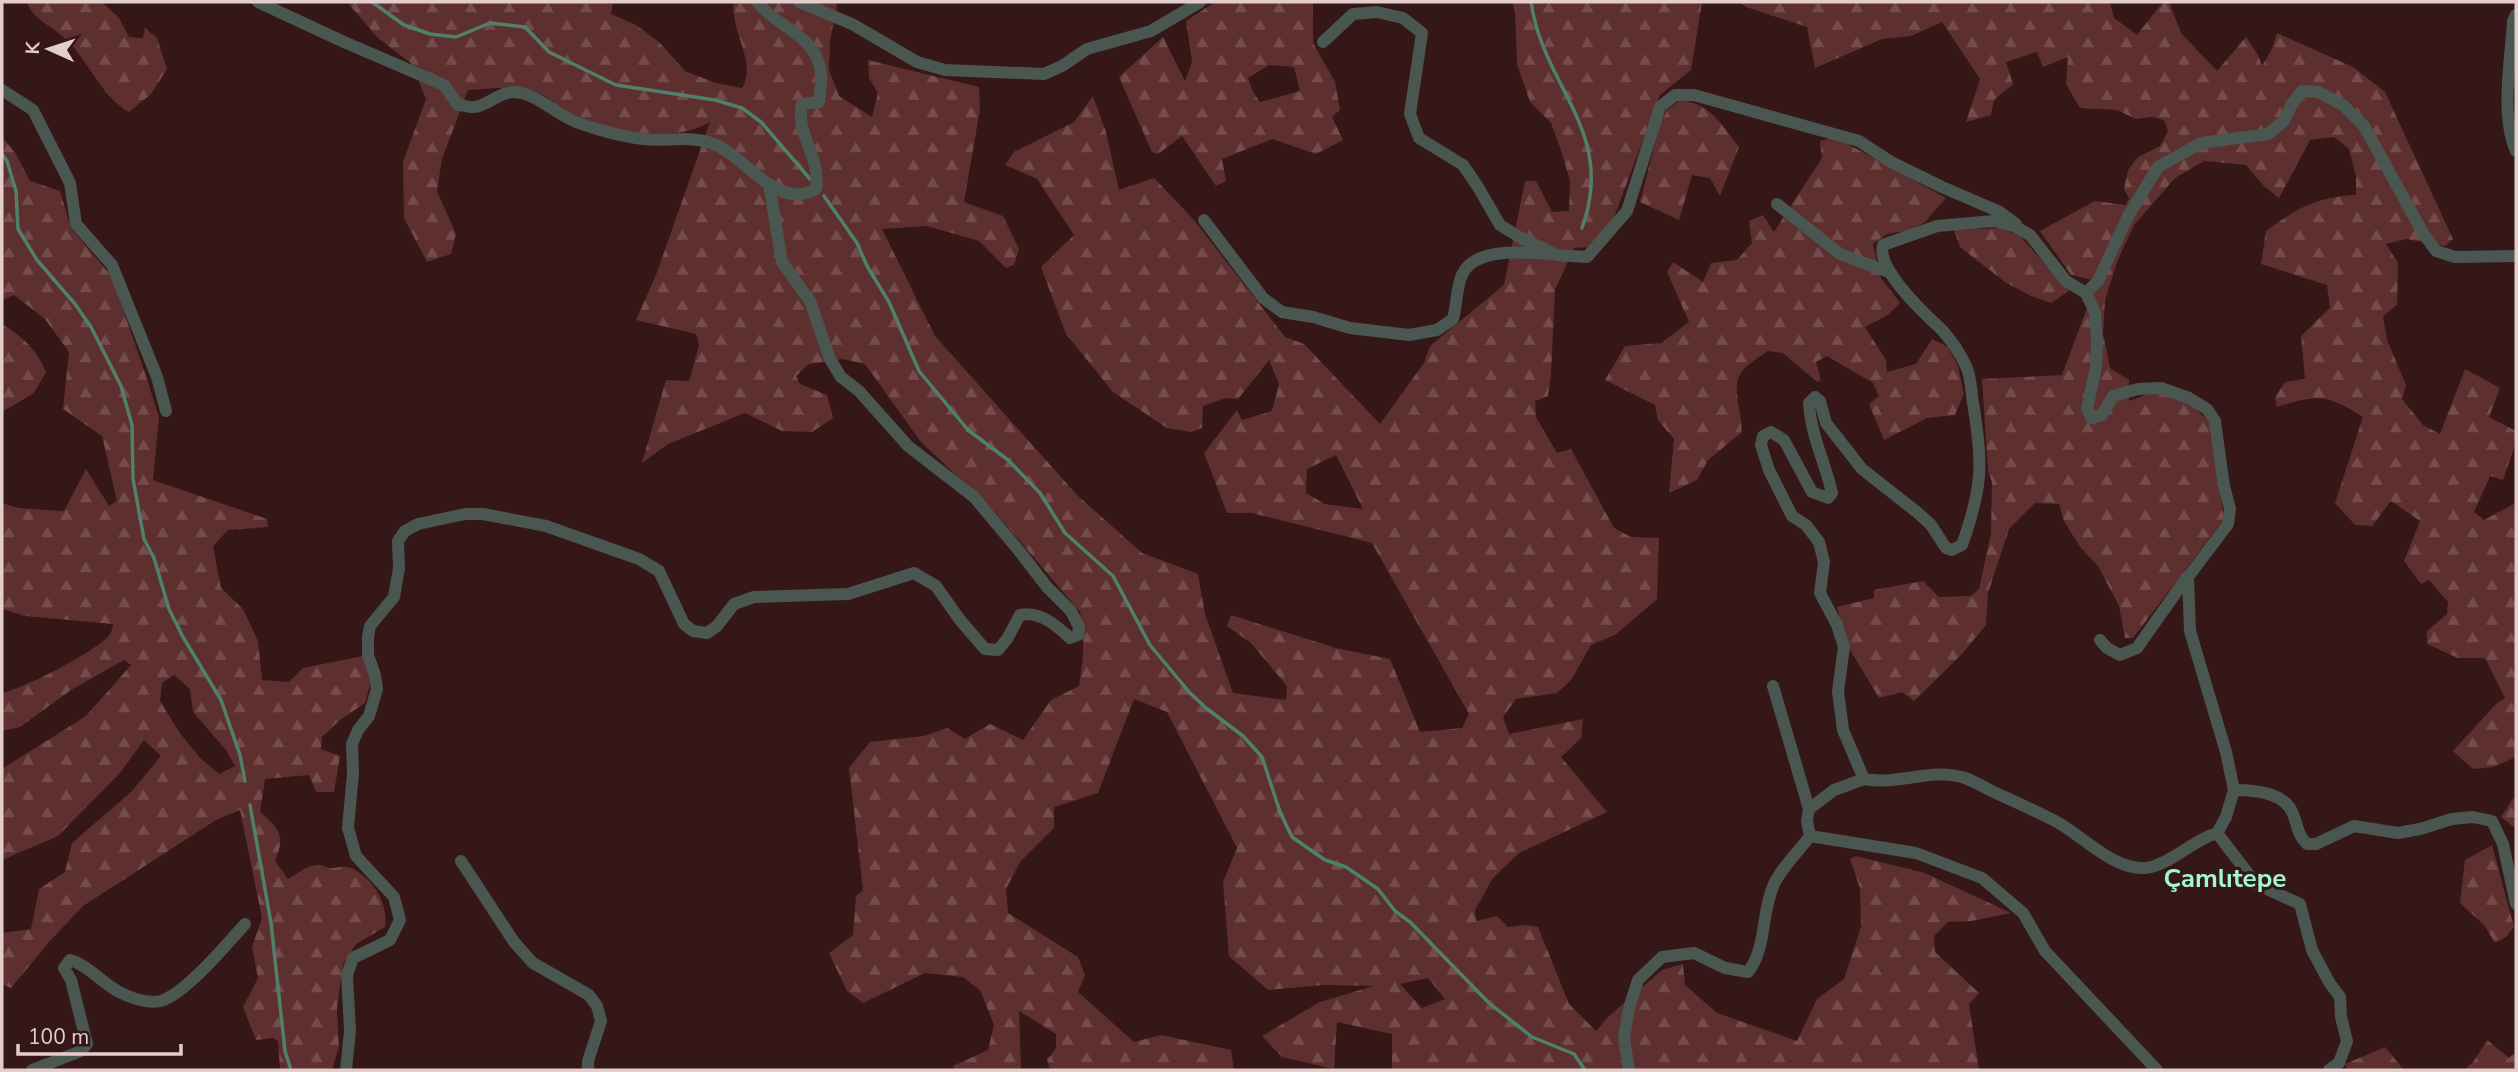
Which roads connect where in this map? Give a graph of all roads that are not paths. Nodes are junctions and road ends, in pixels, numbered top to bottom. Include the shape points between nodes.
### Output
1 (258, 2) edge
2 (757, 2) edge
3 (799, 2) edge
4 (1200, 2) edge
5 (2516, 15) edge
6 (1323, 42) dead end
7 (2, 90) edge
8 (2516, 150) edge
9 (769, 184) junction
10 (1777, 204) dead end
11 (1204, 220) dead end
12 (2030, 236) junction
13 (1556, 255) junction
14 (2516, 256) edge
15 (1891, 273) junction
16 (2086, 293) junction
17 (166, 411) dead end
18 (2188, 577) junction
19 (2099, 640) dead end
20 (1773, 686) dead end
21 (1864, 779) junction
22 (2234, 790) junction
23 (1809, 809) junction
24 (2217, 833) junction
25 (1810, 836) junction
26 (461, 861) dead end
27 (2516, 904) edge
28 (245, 924) dead end
29 (32, 1070) edge
30 (346, 1070) edge
31 (588, 1070) edge
32 (1629, 1070) edge
33 (2157, 1070) edge
34 (2329, 1070) edge

1 - 9 street via 444,85 458,105 475,107 513,92 574,121 609,131 643,139 687,138 713,144
2 - 9 street via 803,37 815,53 821,73 819,102 802,104 799,116 818,177 816,189 796,195
3 - 4 street via 852,24 917,62 945,70 1044,74 1087,48 1151,31
5 - 8 street via 2508,106
6 - 13 street via 1353,14 1377,12 1404,18 1422,33 1410,114 1419,138 1463,166 1500,225
7 - 17 street via 33,110 69,183 76,224 112,265
9 - 30 street via 782,262 810,301 841,377 908,446 974,497 1071,611 1078,635 1070,638 1028,613 1020,615 998,650 985,649 936,586 914,573 848,594 754,597 734,604 707,633 693,631 684,624 659,570 546,526 465,514 405,531 398,541 394,597 370,626 368,655 377,689 369,716 352,744 348,828 356,856 394,897 400,920 390,940 353,958 347,975 350,1031
10 - 15 street via 1840,254
11 - 13 street via 1263,298 1282,312 1350,328 1409,335 1437,330 1453,319 1462,273 1481,257
12 - 13 street via 2000,212 1891,162 1859,141 1694,95 1675,95 1660,107 1627,211 1587,257
12 - 15 street via 1994,221 1937,226 1883,245
12 - 16 street via 2066,281
14 - 16 street via 2455,257 2436,251 2364,126 2343,105 2318,92 2302,91 2283,122 2268,134 2201,143 2158,167 2128,216 2098,282
15 - 21 street via 1923,314 1943,331 1967,368 1981,461 1979,490 1962,545 1946,548 1931,525 1862,469 1826,423 1815,397 1810,416 1832,493 1828,498 1812,492 1784,440 1770,432 1761,445 1792,516 1819,541 1824,562 1820,593 1844,647 1838,691 1843,730
16 - 18 street via 2095,312 2097,342 2087,409 2092,418 2102,415 2113,397 2138,388 2161,388 2207,409 2215,421 2230,509 2228,524
18 - 19 street via 2137,648 2120,655
18 - 22 street via 2190,631
20 - 23 street
21 - 23 street via 1833,790
21 - 24 street via 1905,780 1942,773 1964,778 2059,823 2137,869 2152,867
22 - 24 street
22 - 27 street via 2256,790 2286,802 2307,844 2354,826 2398,833 2452,819 2493,821
23 - 25 street
24 - 34 street via 2256,884 2300,904 2312,950 2340,997 2347,1041 2339,1063
25 - 32 street via 1774,884 1758,960 1748,972 1725,968 1694,953 1662,957 1638,981 1625,1038
25 - 33 street via 1916,853 1982,878 2023,913 2045,951
26 - 31 street via 533,963 589,995 597,1006 601,1021
28 - 29 street via 212,960 160,1001 134,1000 69,960 64,968 87,1044 82,1051

